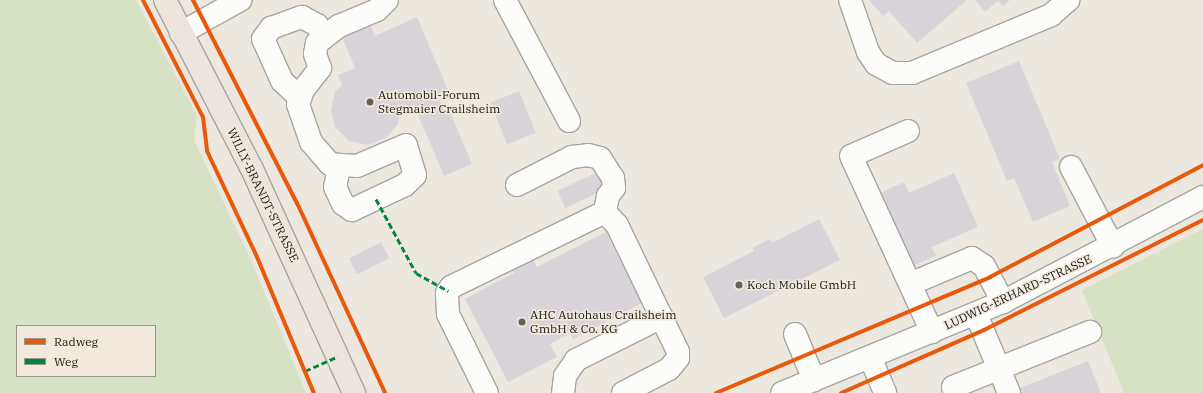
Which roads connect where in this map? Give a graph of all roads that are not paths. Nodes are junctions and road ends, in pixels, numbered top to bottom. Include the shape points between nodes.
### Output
1 (165, 0) edge
2 (240, 0) edge
3 (387, 0) edge
4 (505, 0) edge
5 (850, 0) edge
6 (1068, 0) edge
7 (181, 33) junction
8 (324, 37) junction
9 (299, 97) junction
10 (569, 121) dead end
11 (908, 131) dead end
12 (339, 166) dead end
13 (1071, 167) dead end
14 (517, 185) dead end
15 (1203, 197) edge
16 (605, 212) junction
17 (1113, 247) junction
18 (910, 284) junction
19 (1003, 302) junction
20 (976, 314) junction
21 (662, 317) junction
22 (932, 332) junction
23 (1090, 332) dead end
24 (795, 334) dead end
25 (870, 357) junction
26 (999, 369) junction
27 (814, 380) junction
28 (949, 391) edge
29 (354, 393) edge
30 (487, 393) edge
31 (563, 393) edge
32 (623, 393) edge
33 (782, 393) edge
34 (885, 393) edge
35 (1009, 393) edge

1 - 7 main road, WILLY-BRANDT-STRASSE
2 - 7 street
3 - 8 street via 377,10
4 - 10 street
5 - 6 street via 868,52 876,64 893,73 912,74 1051,14
7 - 29 main road, WILLY-BRANDT-STRASSE via 252,169
8 - 9 street via 315,49 319,73
8 - 9 street via 317,25 302,17 271,28 264,39 282,81
9 - 12 street via 298,105 311,142 323,158
11 - 18 street via 851,156
13 - 17 street
14 - 16 street via 572,157 588,155 600,158 613,178 614,188 608,196
15 - 17 street, LUDWIG-ERHARD-STRASSE
16 - 21 street via 617,225
16 - 30 street via 448,291 446,310
17 - 19 street, LUDWIG-ERHARD-STRASSE
18 - 19 street via 972,258 984,266
18 - 22 street
19 - 20 street, LUDWIG-ERHARD-STRASSE
20 - 22 street, LUDWIG-ERHARD-STRASSE
20 - 26 street
21 - 31 street via 576,360 565,376
21 - 32 street via 678,358 668,369
22 - 25 street, LUDWIG-ERHARD-STRASSE
23 - 26 street
24 - 27 street
25 - 27 street, LUDWIG-ERHARD-STRASSE
25 - 34 street
26 - 28 street
26 - 35 street
27 - 33 street, LUDWIG-ERHARD-STRASSE

